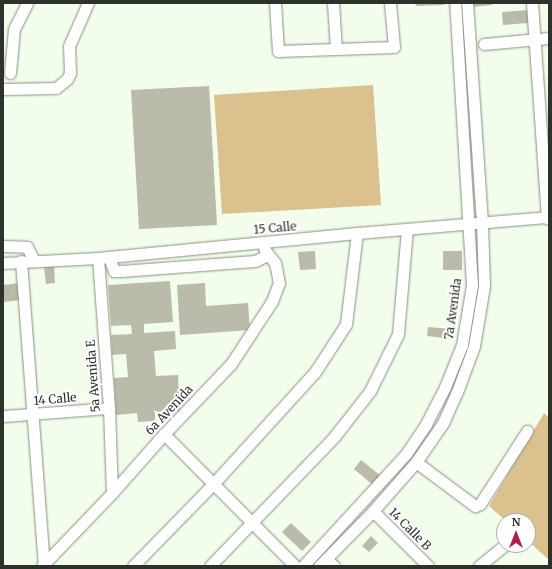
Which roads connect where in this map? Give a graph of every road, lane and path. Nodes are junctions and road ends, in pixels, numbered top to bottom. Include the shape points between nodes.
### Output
1 (27, 3) edge
2 (88, 3) edge
3 (275, 3) edge
4 (333, 3) edge
5 (390, 3) edge
6 (455, 3) edge
7 (467, 3) edge
8 (532, 3) edge
9 (549, 38) edge
10 (534, 40) junction
11 (484, 44) dead end
12 (336, 49) junction
13 (10, 73) dead end
14 (3, 88) edge
15 (548, 218) edge
16 (482, 222) junction
17 (469, 224) junction
18 (407, 229) junction
19 (357, 233) junction
20 (263, 242) junction
21 (3, 246) edge
22 (268, 255) junction
23 (109, 257) junction
24 (98, 258) junction
25 (21, 261) junction
26 (34, 261) junction
27 (3, 262) edge
28 (109, 408) junction
29 (33, 414) junction
30 (3, 416) edge
31 (526, 431) dead end
32 (164, 434) junction
33 (416, 462) junction
34 (214, 483) junction
35 (112, 493) junction
36 (374, 511) junction
37 (253, 522) junction
38 (496, 552) edge
39 (326, 564) edge
40 (43, 565) edge
41 (133, 566) edge
42 (210, 566) edge
43 (296, 566) edge
44 (303, 566) edge
45 (428, 566) edge
46 (478, 566) edge

1 - 13 street via 14,29
2 - 14 street via 70,46 70,73 67,79 56,88
3 - 12 street via 278,51
4 - 12 street
5 - 12 street via 394,47
6 - 17 street, 7a Avenida
7 - 16 street
8 - 10 street
9 - 10 street
10 - 11 street
10 - 15 street
15 - 16 street, 15 Calle
16 - 17 street, 15 Calle
16 - 33 street via 484,286 474,346 443,423
17 - 18 street, 15 Calle
17 - 44 street, 7a Avenida via 472,284 462,344 445,387 426,424 406,454
18 - 19 street, 15 Calle
18 - 37 street via 398,334 370,391 334,437
19 - 20 street, 15 Calle
19 - 34 street via 346,324 315,372
20 - 22 street, 6a Avenida
20 - 23 street, 15 Calle
21 - 26 street via 27,247
22 - 23 street via 255,261 120,271 114,271
22 - 32 street, 6a Avenida via 274,263 279,283 272,301 231,364
23 - 24 street, 15 Calle
24 - 26 street, 15 Calle
24 - 28 street, 5a Avenida E
25 - 26 street, 15 Calle
25 - 27 street, 15 Calle
25 - 29 street
28 - 29 street, 14 Calle
28 - 35 street, 5a Avenida E
29 - 30 street, 14 Calle
29 - 40 street
31 - 33 street via 480,504 475,506
32 - 34 street
32 - 35 street, 6a Avenida
33 - 36 street
34 - 37 street
34 - 41 street
35 - 40 street, 6a Avenida
36 - 39 street
36 - 45 street, 14 Calle B
37 - 42 street
37 - 43 street
38 - 46 street

